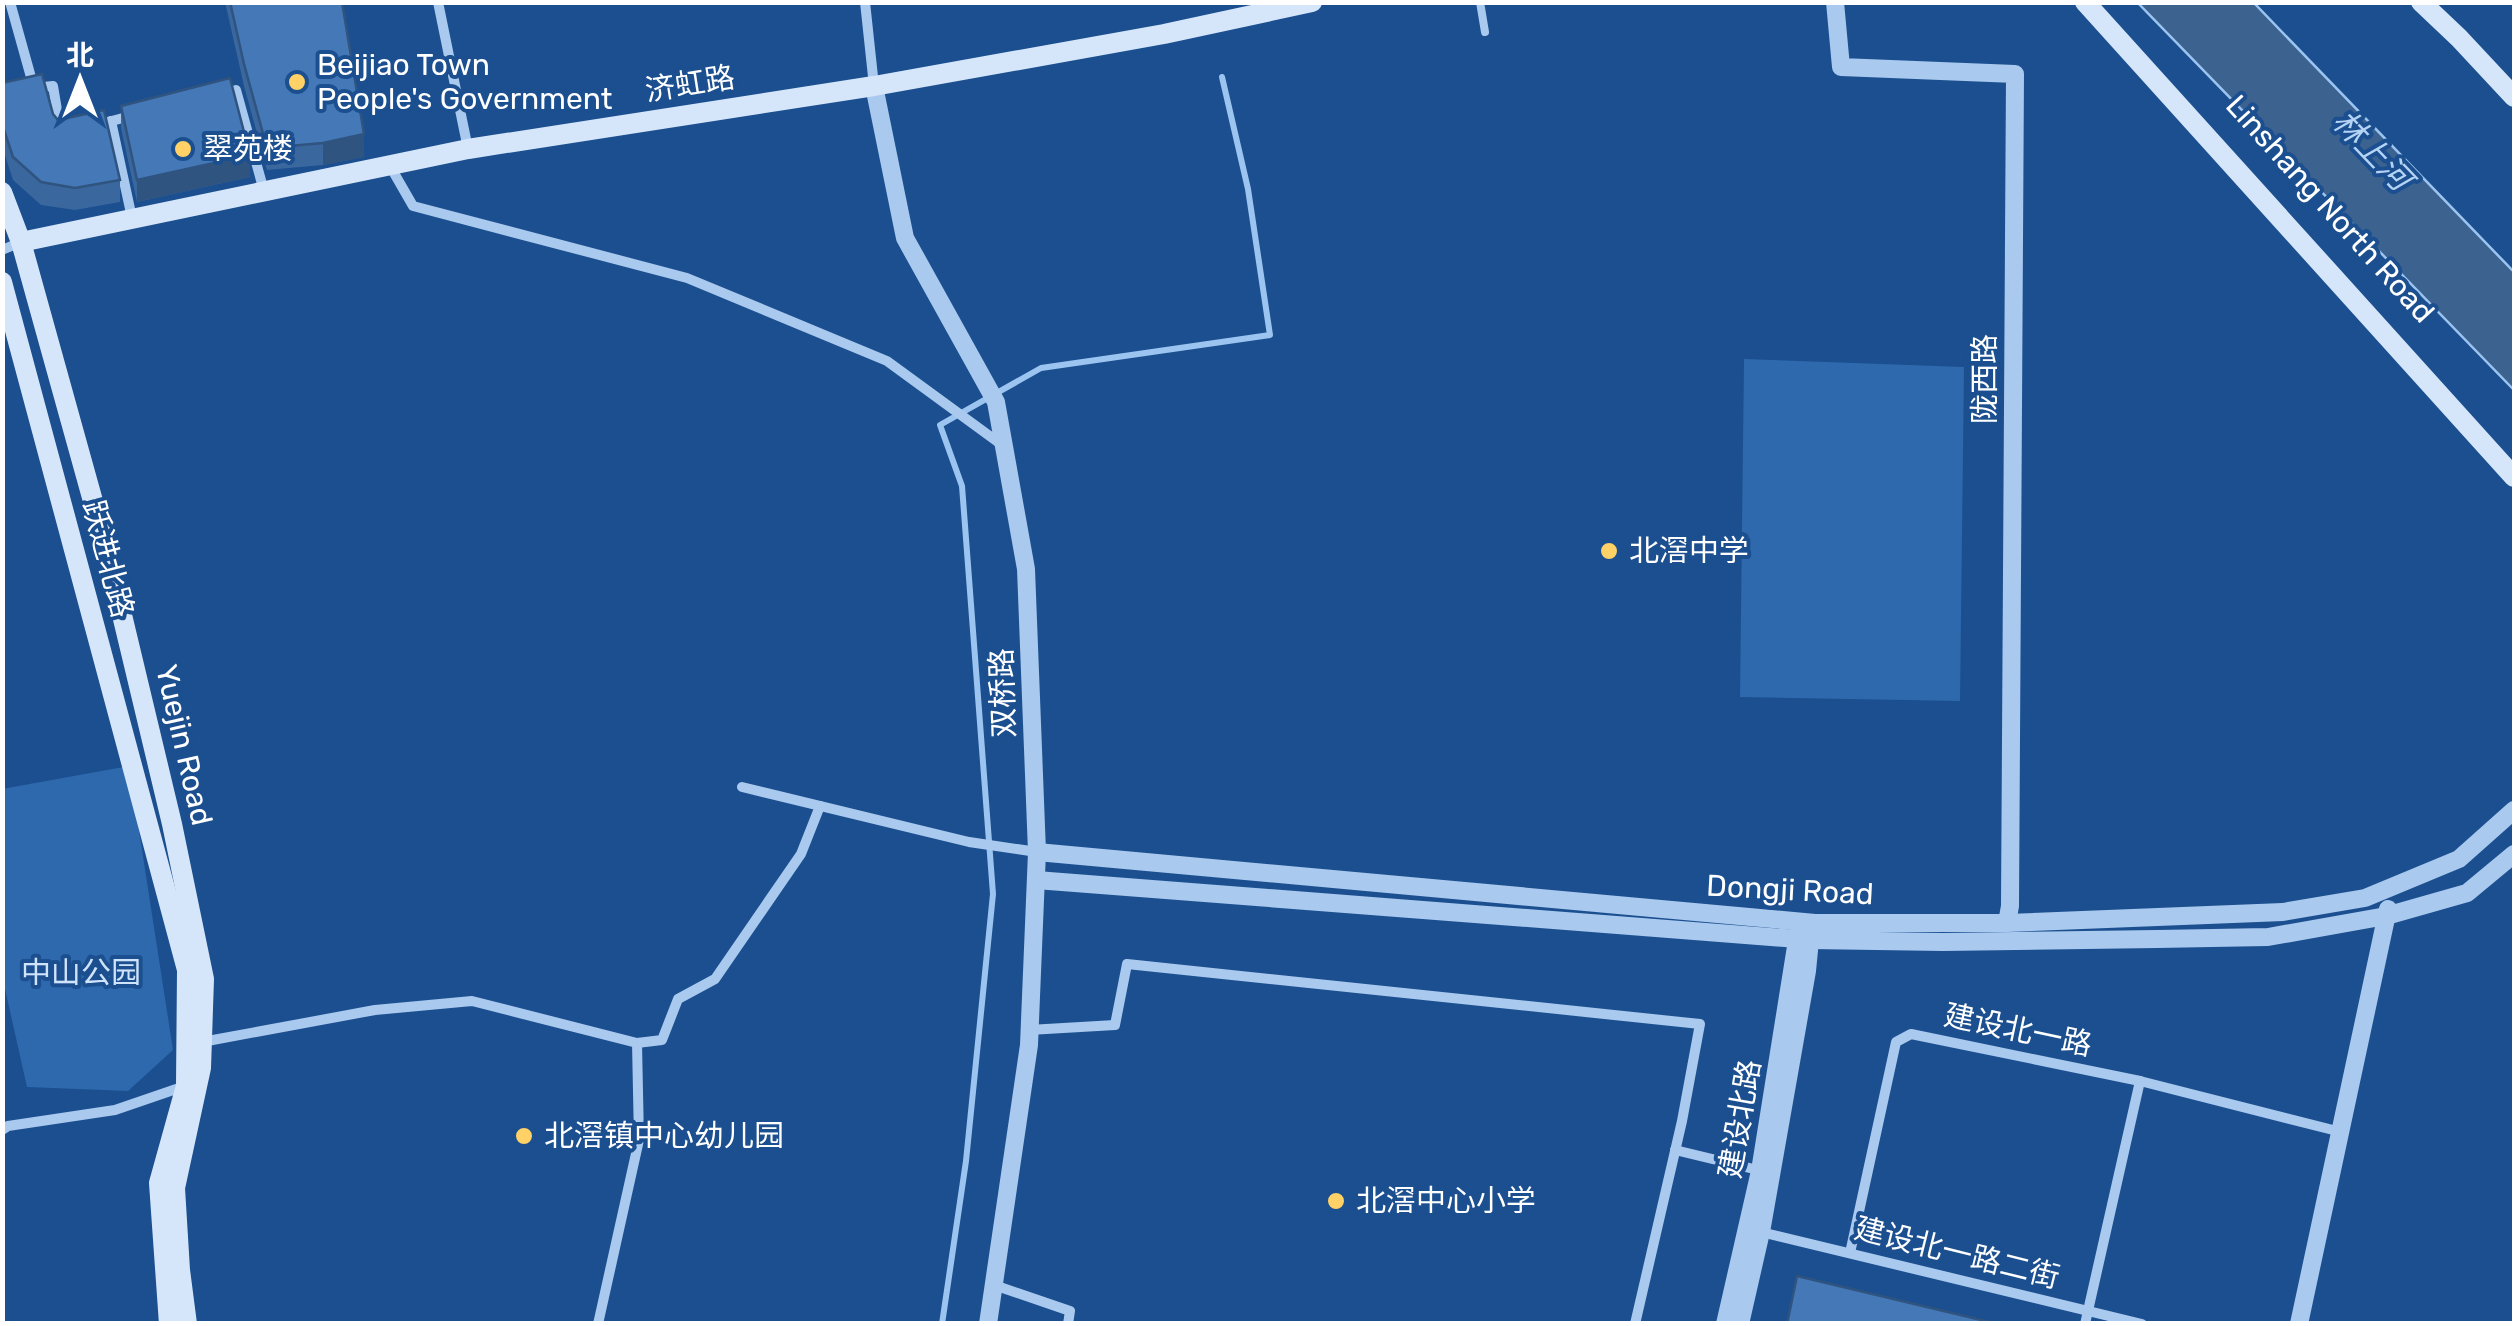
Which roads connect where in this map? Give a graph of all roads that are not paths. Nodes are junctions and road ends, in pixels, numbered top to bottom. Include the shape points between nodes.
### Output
1 (10, 2) edge
2 (438, 2) edge
3 (864, 2) edge
4 (1480, 2) edge
5 (1835, 2) edge
6 (2085, 2) edge
7 (2102, 2) edge
8 (2421, 2) edge
9 (1305, 3) edge
10 (1485, 32) dead end
11 (874, 86) junction
12 (34, 88) junction
13 (18, 93) edge
14 (218, 94) edge
15 (2514, 97) edge
16 (146, 112) edge
17 (111, 121) junction
18 (468, 149) junction
19 (390, 166) junction
20 (2, 192) edge
21 (264, 192) junction
22 (132, 220) junction
23 (12, 246) edge
24 (2, 282) edge
25 (1003, 446) junction
26 (2514, 457) edge
27 (2514, 477) edge
28 (742, 787) dead end
29 (820, 806) junction
30 (2514, 810) edge
31 (1036, 852) junction
32 (2514, 854) edge
33 (1036, 880) junction
34 (2394, 885) junction
35 (2386, 916) junction
36 (2007, 923) junction
37 (1805, 931) junction
38 (1029, 1030) junction
39 (202, 1042) junction
40 (637, 1043) junction
41 (2140, 1081) junction
42 (186, 1086) junction
43 (2, 1130) edge
44 (2340, 1132) junction
45 (1675, 1150) junction
46 (1765, 1172) junction
47 (1761, 1232) junction
48 (1850, 1254) junction
49 (994, 1285) junction
50 (2088, 1310) junction
51 (169, 1324) edge
52 (187, 1324) edge
53 (598, 1324) edge
54 (988, 1324) edge
55 (1068, 1324) edge
56 (1636, 1324) edge
57 (1725, 1324) edge
58 (1740, 1324) edge
59 (2084, 1324) edge
60 (2142, 1324) edge
61 (2299, 1324) edge

1 - 12 street
2 - 18 street
3 - 11 street
4 - 10 lane
5 - 36 street, 陇西路 via 1841,67 2014,74
6 - 27 main road
7 - 26 main road, Linshang North Road
8 - 15 main road
9 - 11 main road, 济虹路
11 - 18 main road, 济虹路
11 - 25 street, 双桥路 via 905,238 996,402
12 - 13 street
12 - 17 street via 53,86 61,134
14 - 21 street via 236,90
16 - 17 street
17 - 22 street
18 - 19 main road, 济虹路
19 - 21 main road, 济虹路
19 - 25 street via 413,206 687,278 887,361
20 - 23 main road, Yuejin Road
21 - 22 main road, 济虹路
22 - 23 main road, 济虹路
23 - 39 main road, Yuejin Road via 106,548 172,824 204,979
24 - 42 main road, 跃进北路 via 188,970
25 - 31 street, 双桥路 via 1026,569
28 - 29 street
29 - 31 street
29 - 40 street via 801,854 715,979 678,1000 662,1040
30 - 34 street, Dongji Road via 2459,858
31 - 33 street, 双桥路
31 - 37 street, Dongji Road
32 - 35 street, Dongji Road via 2467,893
33 - 37 street, Dongji Road
33 - 38 street, 双桥路
34 - 35 street
34 - 36 street, Dongji Road via 2365,898 2283,912
35 - 37 street, Dongji Road via 2268,937 1942,942
35 - 44 street
36 - 37 street, Dongji Road
37 - 46 street via 1807,972
38 - 45 street via 1115,1026 1127,964 1700,1024
38 - 49 street, 双桥路
39 - 40 street via 376,1010 472,1001
39 - 52 main road, Yuejin Road via 175,1188
40 - 53 street via 638,1140
41 - 44 street, 建设北一路
41 - 48 street, 建设北一路 via 1911,1034 1896,1042
41 - 50 street
42 - 43 street via 115,1110
42 - 51 main road, 跃进北路 via 158,1183
44 - 61 street
45 - 46 street
45 - 56 street
46 - 47 street
46 - 57 street, 建设北路
47 - 48 street, 建设北一路二街
47 - 58 street
48 - 50 street, 建设北一路二街
49 - 54 street, 双桥路
49 - 55 street via 1070,1311
50 - 59 street
50 - 60 street, 建设北一路二街

